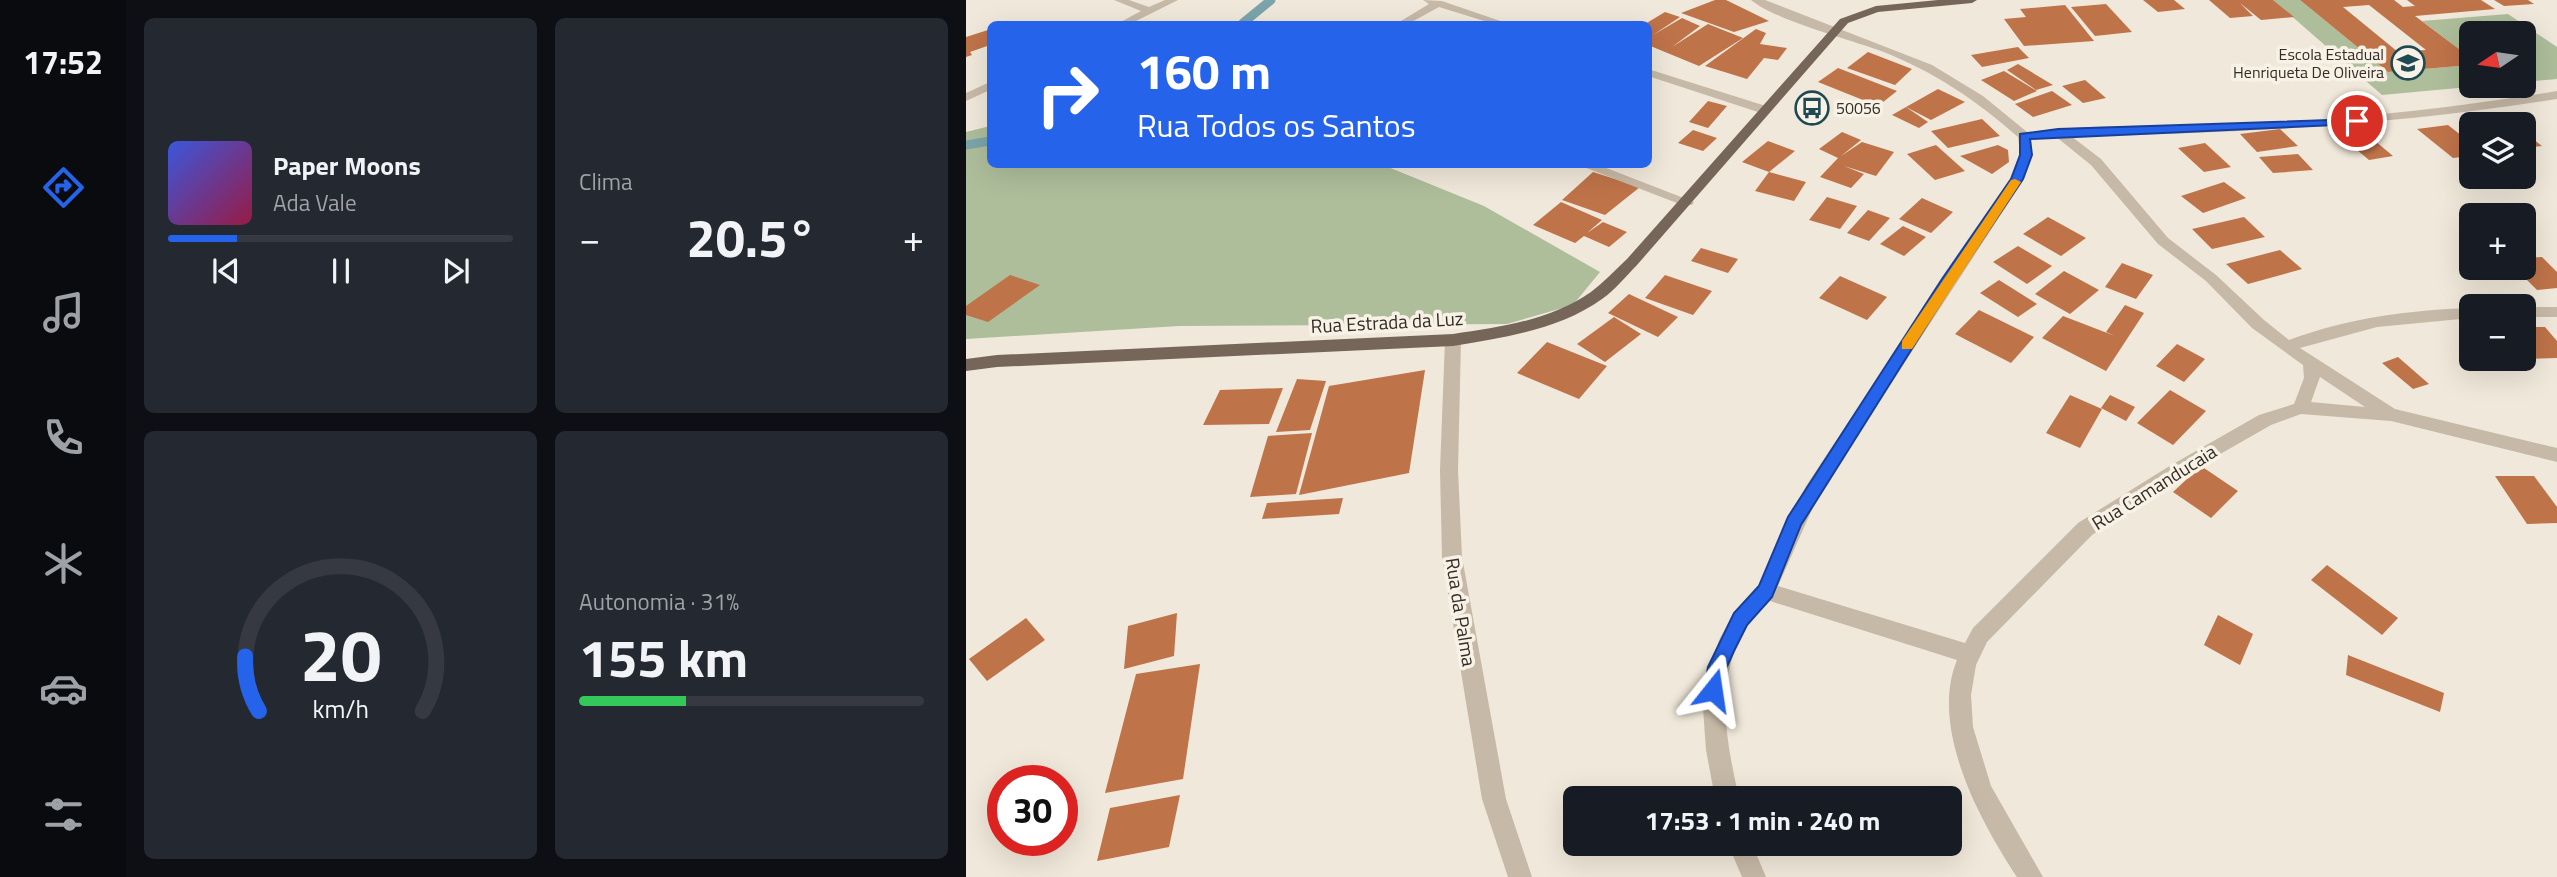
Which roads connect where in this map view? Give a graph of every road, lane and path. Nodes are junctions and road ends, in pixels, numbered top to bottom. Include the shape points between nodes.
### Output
1 (1119, 0) edge
2 (1173, 0) edge
3 (1756, 0) edge
4 (1972, 0) edge
5 (1433, 2) edge
6 (1150, 12) junction
7 (1129, 21) edge
8 (1405, 21) edge
9 (1494, 21) edge
10 (1834, 33) junction
11 (1652, 73) edge
12 (987, 87) edge
13 (2557, 95) edge
14 (966, 97) edge
15 (1765, 110) junction
16 (2058, 132) junction
17 (2025, 142) junction
18 (1593, 168) edge
19 (1687, 202) junction
20 (2536, 312) edge
21 (2557, 312) edge
22 (2459, 314) edge
23 (1453, 340) junction
24 (2287, 347) junction
25 (2311, 362) junction
26 (966, 365) edge
27 (2301, 408) junction
28 (2391, 415) junction
29 (2557, 455) edge
30 (1766, 591) junction
31 (1967, 653) junction
32 (1725, 786) edge
33 (1745, 856) edge
34 (1520, 877) edge
35 (1754, 877) edge
36 (2031, 877) edge

1 - 6 street
2 - 6 street
3 - 10 street
4 - 10 main road, Rua Estrada da Luz via 1876,9 1852,16
5 - 8 street
5 - 9 street
6 - 7 street
10 - 15 main road, Rua Estrada da Luz
10 - 17 street via 1945,76 1978,98
11 - 15 street
12 - 14 street
13 - 16 street via 2498,106 2335,123
15 - 19 main road, Rua Estrada da Luz
16 - 17 street
16 - 24 street via 2096,162 2163,241
17 - 30 street via 2025,163 2017,179 1794,522
18 - 19 street
19 - 23 main road, Rua Estrada da Luz via 1597,295 1515,330
20 - 21 street
22 - 24 street via 2387,319
23 - 26 main road, Rua Estrada da Luz
23 - 34 street, Rua da Palma via 1452,557 1493,799
24 - 25 street
25 - 27 street via 2312,378
25 - 28 street
27 - 28 street
27 - 31 street, Rua Camanducaia via 2265,420 2085,529
28 - 29 street
30 - 31 street
30 - 32 street via 1740,619 1715,673 1712,707
31 - 36 street via 1961,712 1972,772 1989,810
33 - 35 street

